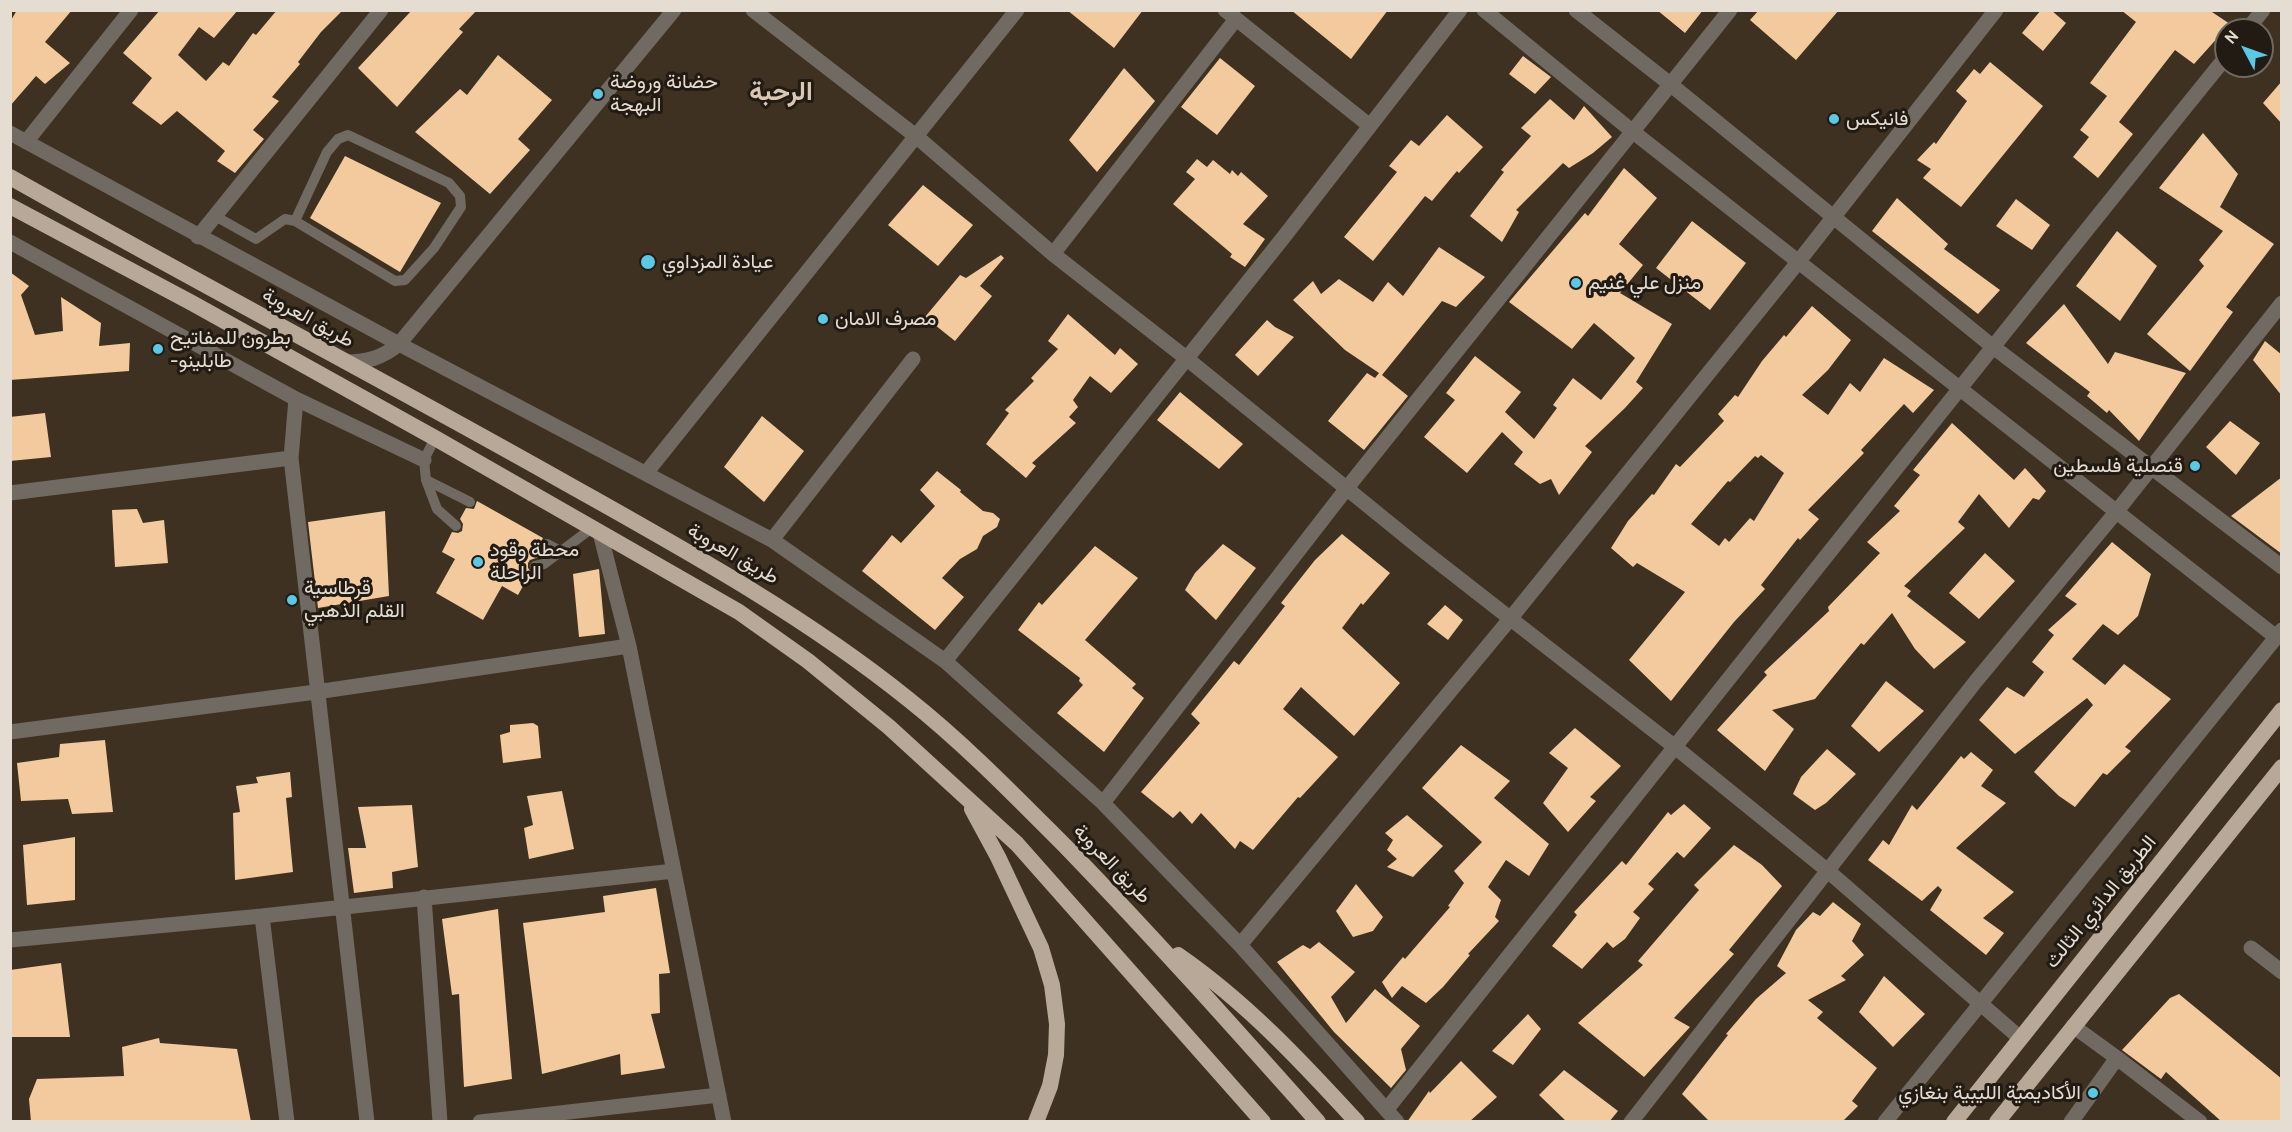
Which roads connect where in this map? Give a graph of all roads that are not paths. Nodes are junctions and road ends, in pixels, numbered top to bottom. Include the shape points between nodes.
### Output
1 (131, 10) edge
2 (381, 10) edge
3 (674, 10) edge
4 (753, 10) edge
5 (1017, 10) edge
6 (1460, 10) edge
7 (1484, 10) edge
8 (1576, 10) edge
9 (1730, 10) edge
10 (1996, 10) edge
11 (1230, 15) edge
12 (2214, 72) edge
13 (1670, 84) junction
14 (1370, 126) junction
15 (1632, 131) junction
16 (10, 133) edge
17 (917, 137) junction
18 (26, 142) junction
19 (10, 177) edge
20 (10, 206) edge
21 (215, 216) junction
22 (1833, 217) junction
23 (295, 221) junction
24 (198, 237) junction
25 (10, 242) edge
26 (1053, 254) junction
27 (1800, 261) junction
28 (2282, 303) edge
29 (399, 345) junction
30 (1992, 346) junction
31 (1186, 358) junction
32 (913, 359) dead end
33 (346, 362) junction
34 (1959, 387) junction
35 (296, 399) junction
36 (435, 438) junction
37 (291, 458) junction
38 (424, 460) junction
39 (2151, 468) junction
40 (646, 473) junction
41 (426, 480) junction
42 (1347, 488) junction
43 (10, 493) edge
44 (470, 502) dead end
45 (2117, 511) junction
46 (456, 526) dead end
47 (596, 531) junction
48 (772, 540) junction
49 (547, 544) dead end
50 (562, 552) junction
51 (535, 566) dead end
52 (2282, 567) edge
53 (1510, 619) junction
54 (2279, 634) edge
55 (629, 646) junction
56 (945, 661) junction
57 (316, 692) junction
58 (2282, 710) edge
59 (10, 732) edge
60 (1675, 747) junction
61 (2282, 767) edge
62 (966, 798) junction
63 (1103, 803) junction
64 (674, 871) junction
65 (1828, 871) junction
66 (424, 897) junction
67 (341, 906) junction
68 (262, 916) junction
69 (1154, 937) junction
70 (10, 940) edge
71 (1240, 945) junction
72 (2252, 948) dead end
73 (2282, 972) edge
74 (1980, 1002) junction
75 (2073, 1026) junction
76 (2020, 1038) junction
77 (2117, 1058) junction
78 (719, 1095) junction
79 (1387, 1109) junction
80 (287, 1122) edge
81 (367, 1122) edge
82 (440, 1122) edge
83 (480, 1122) edge
84 (724, 1122) edge
85 (1036, 1122) edge
86 (1263, 1122) edge
87 (1318, 1122) edge
88 (1357, 1122) edge
89 (1398, 1122) edge
90 (1631, 1122) edge
91 (1885, 1122) edge
92 (1954, 1122) edge
93 (1996, 1122) edge
94 (2071, 1122) edge
95 (2200, 1122) edge

1 - 18 street
2 - 21 street
3 - 29 street
4 - 17 street
5 - 17 street
6 - 14 street
7 - 15 street
8 - 13 street
9 - 13 street
10 - 22 street
11 - 14 street
11 - 26 street
12 - 30 street
13 - 15 street
13 - 22 street
14 - 31 street
15 - 27 street
15 - 42 street
16 - 18 street
17 - 26 street
17 - 40 street
18 - 24 street
19 - 33 highway, طريق العروبة
20 - 36 highway
21 - 23 lane via 256,239 285,219
21 - 24 street
22 - 27 street
22 - 30 street
23 - 23 lane via 395,281 405,280 434,248 461,207 460,196 449,183 348,135 338,138 327,152
24 - 29 street
25 - 35 street
26 - 31 street
27 - 34 street
27 - 53 street
28 - 39 street
29 - 33 street via 379,358
29 - 40 street
30 - 34 street
30 - 39 street
31 - 42 street
31 - 56 street
32 - 48 street
33 - 69 highway, طريق العروبة via 713,566 846,651 911,701 988,770
34 - 45 street
34 - 60 street
35 - 37 street
35 - 38 street
36 - 38 lane
36 - 47 highway
37 - 43 street
37 - 57 street
38 - 41 lane
39 - 45 street
39 - 52 street
40 - 48 street
41 - 44 lane
41 - 46 lane via 437,509
42 - 53 street
42 - 63 street
45 - 54 street
45 - 65 street via 1976,681
47 - 50 lane
47 - 55 street
47 - 62 highway via 739,612 808,661 889,727
48 - 56 street
49 - 50 lane
50 - 51 lane
53 - 60 street
53 - 71 street
54 - 74 street
55 - 57 street
55 - 64 street
56 - 63 street
57 - 59 street
57 - 67 street
58 - 76 highway, الطريق الدائري الثالث
60 - 65 street
60 - 79 street
61 - 75 highway
62 - 85 highway via 1041,948 1052,985 1056,1055 1050,1086
62 - 86 highway via 1043,872
63 - 71 street
64 - 66 street
64 - 78 street
65 - 74 street
65 - 90 street
66 - 67 street
66 - 82 street
67 - 68 street
67 - 81 street
68 - 70 street
68 - 80 street
69 - 87 highway, طريق العروبة
69 - 88 highway via 1255,1016
71 - 79 street
72 - 73 street
74 - 76 street
74 - 91 street
75 - 77 street
75 - 93 highway
76 - 92 highway, الطريق الدائري الثالث
77 - 94 street
77 - 95 street
78 - 83 street
78 - 84 street
79 - 89 street

